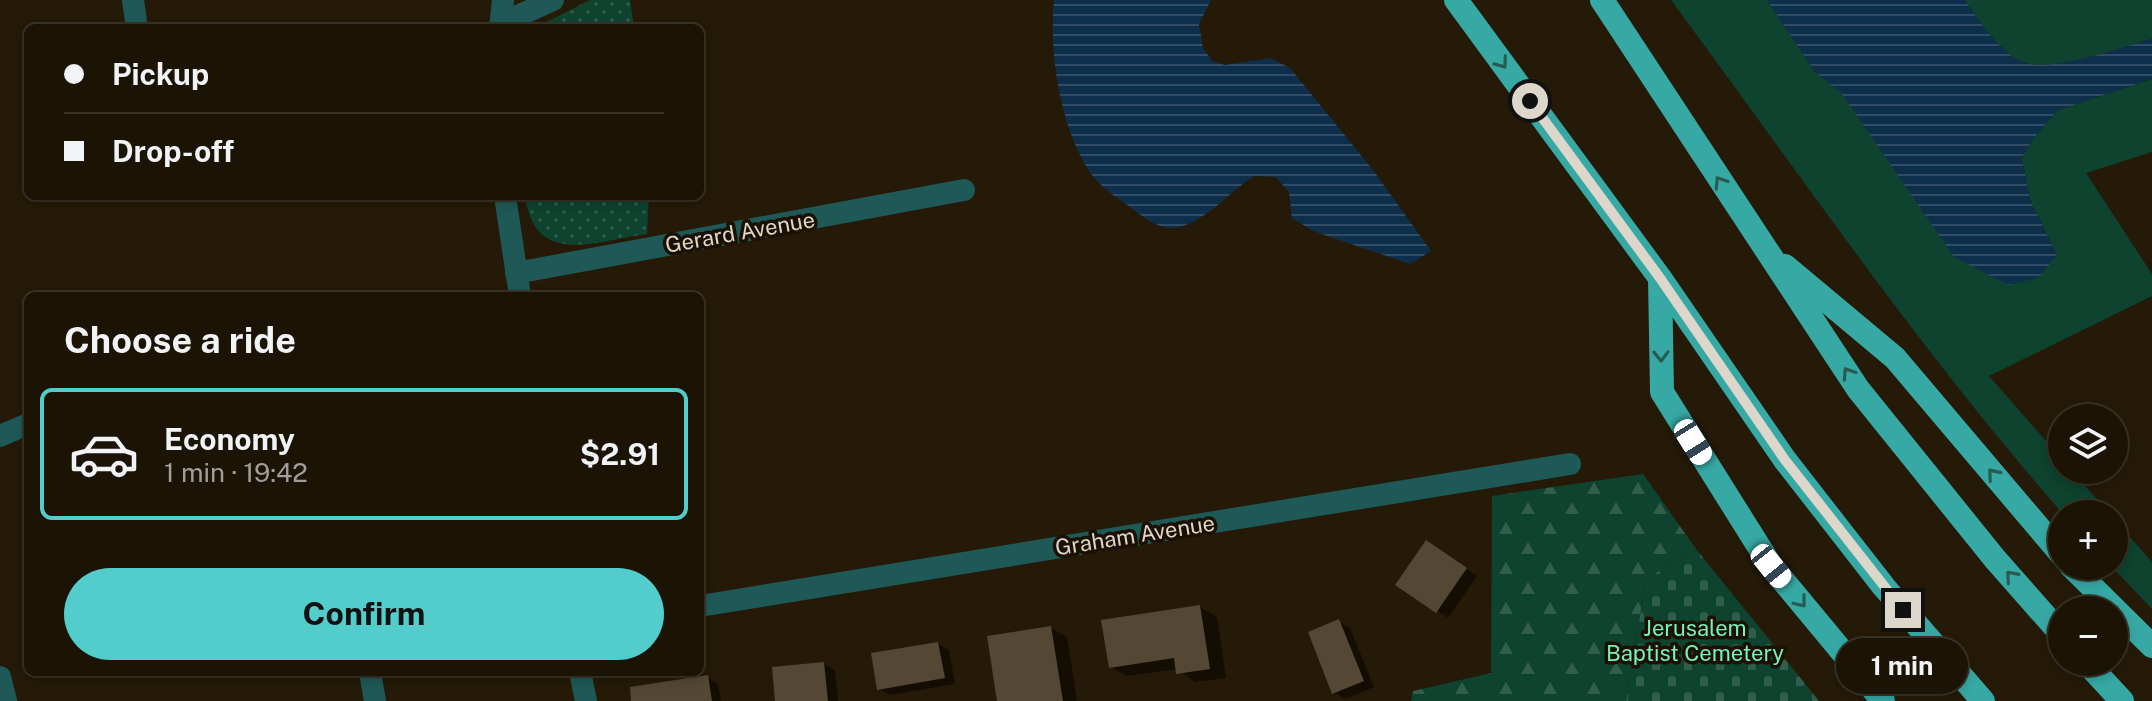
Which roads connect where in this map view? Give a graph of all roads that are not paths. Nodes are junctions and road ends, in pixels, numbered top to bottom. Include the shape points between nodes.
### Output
1 (133, 0) edge
2 (503, 0) edge
3 (553, 0) edge
4 (1456, 0) edge
5 (1602, 0) edge
6 (136, 24) edge
7 (500, 24) edge
8 (504, 24) edge
9 (964, 190) dead end
10 (506, 200) edge
11 (1762, 247) junction
12 (516, 273) junction
13 (1660, 278) junction
14 (519, 292) edge
15 (24, 426) edge
16 (0, 436) edge
17 (1570, 464) dead end
18 (2048, 538) edge
19 (2085, 580) edge
20 (704, 605) edge
21 (2048, 619) edge
22 (2152, 646) edge
23 (371, 676) edge
24 (581, 676) edge
25 (2099, 676) edge
26 (0, 677) edge
27 (6, 701) edge
28 (375, 701) edge
29 (586, 701) edge
30 (1883, 701) edge
31 (1983, 701) edge
32 (2122, 701) edge

1 - 6 street
2 - 7 street
3 - 8 street
4 -> 13 highway
11 -> 5 highway
9 - 12 street, Gerard Avenue
10 - 12 street
18 -> 11 highway via 1895,358
21 -> 11 highway via 1858,389
12 - 14 street
13 -> 30 highway via 1662,392 1771,566
13 - 31 highway via 1785,460 1884,587
15 - 16 street
17 - 20 street, Graham Avenue
19 - 22 highway
23 - 28 street
24 - 29 street
25 - 32 highway
26 - 27 street

